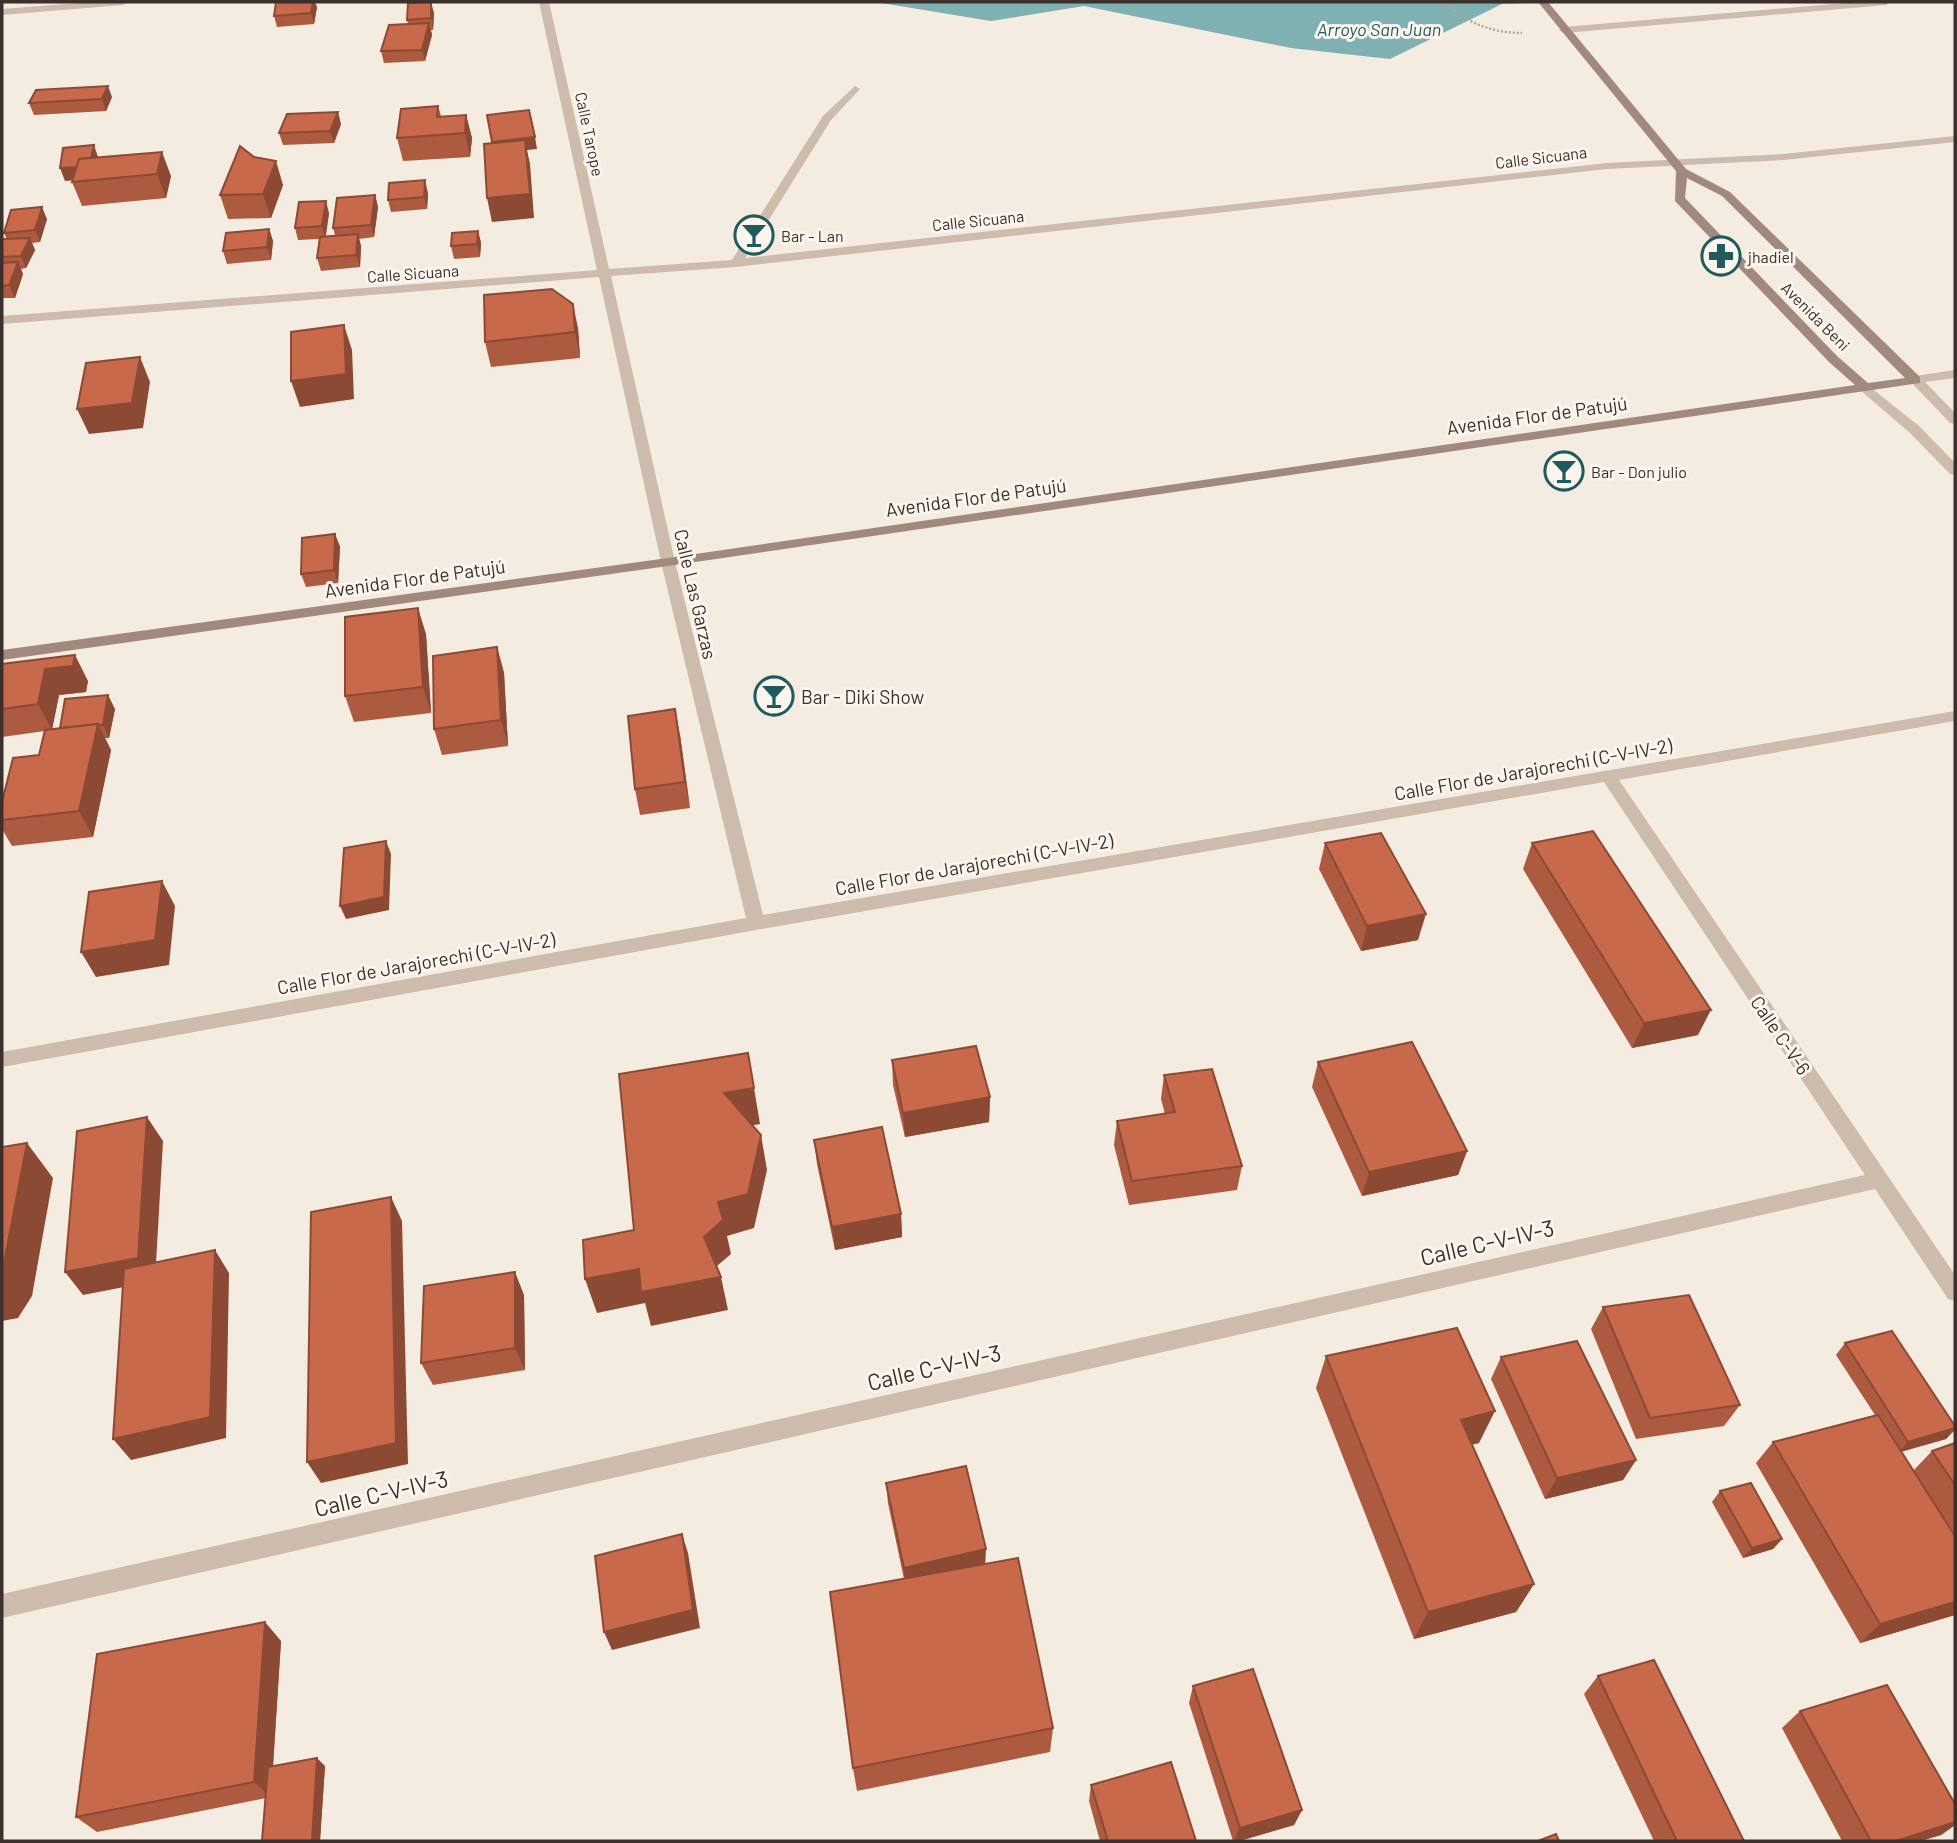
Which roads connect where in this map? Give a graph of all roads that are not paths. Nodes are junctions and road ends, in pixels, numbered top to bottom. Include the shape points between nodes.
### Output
1 (123, 2) edge
2 (544, 2) edge
3 (1543, 2) edge
4 (1886, 2) edge
5 (2, 12) edge
6 (1564, 30) junction
7 (855, 89) dead end
8 (1955, 139) edge
9 (1672, 161) junction
10 (1682, 171) junction
11 (736, 263) junction
12 (604, 274) junction
13 (2, 320) edge
14 (1955, 374) edge
15 (1915, 380) junction
16 (1865, 387) junction
17 (1955, 420) edge
18 (1955, 471) edge
19 (668, 562) junction
20 (2, 655) edge
21 (1955, 716) edge
22 (1609, 778) junction
23 (756, 923) junction
24 (2, 1060) edge
25 (1878, 1180) junction
26 (1955, 1292) edge
27 (2, 1606) edge

1 - 5 street
2 - 12 street, Calle Tarope
3 - 6 main road, Avenida Beni
4 - 6 street
6 - 9 main road, Avenida Beni
7 - 11 street via 827,118
8 - 9 street, Calle Sicuana via 1783,157
9 - 10 main road, Avenida Beni
9 - 11 street, Calle Sicuana
10 - 15 main road, Avenida Beni via 1726,194
10 - 16 main road, Avenida Beni via 1679,199
11 - 12 street, Calle Sicuana
12 - 13 street, Calle Sicuana
12 - 19 street, Calle Las Garzas
14 - 15 street, Avenida Flor de Patujú
15 - 16 main road, Avenida Flor de Patujú
15 - 17 street, Avenida Beni
16 - 18 street, Avenida Beni
16 - 19 main road, Avenida Flor de Patujú
19 - 20 main road, Avenida Flor de Patujú
19 - 23 street, Calle Las Garzas
21 - 22 street, Calle Flor de Jarajorechi (C-V-IV-2)
22 - 23 street, Calle Flor de Jarajorechi (C-V-IV-2)
22 - 25 street, Calle C-V-6
23 - 24 street, Calle Flor de Jarajorechi (C-V-IV-2)
25 - 26 street, Calle C-V-6
25 - 27 street, Calle C-V-IV-3

